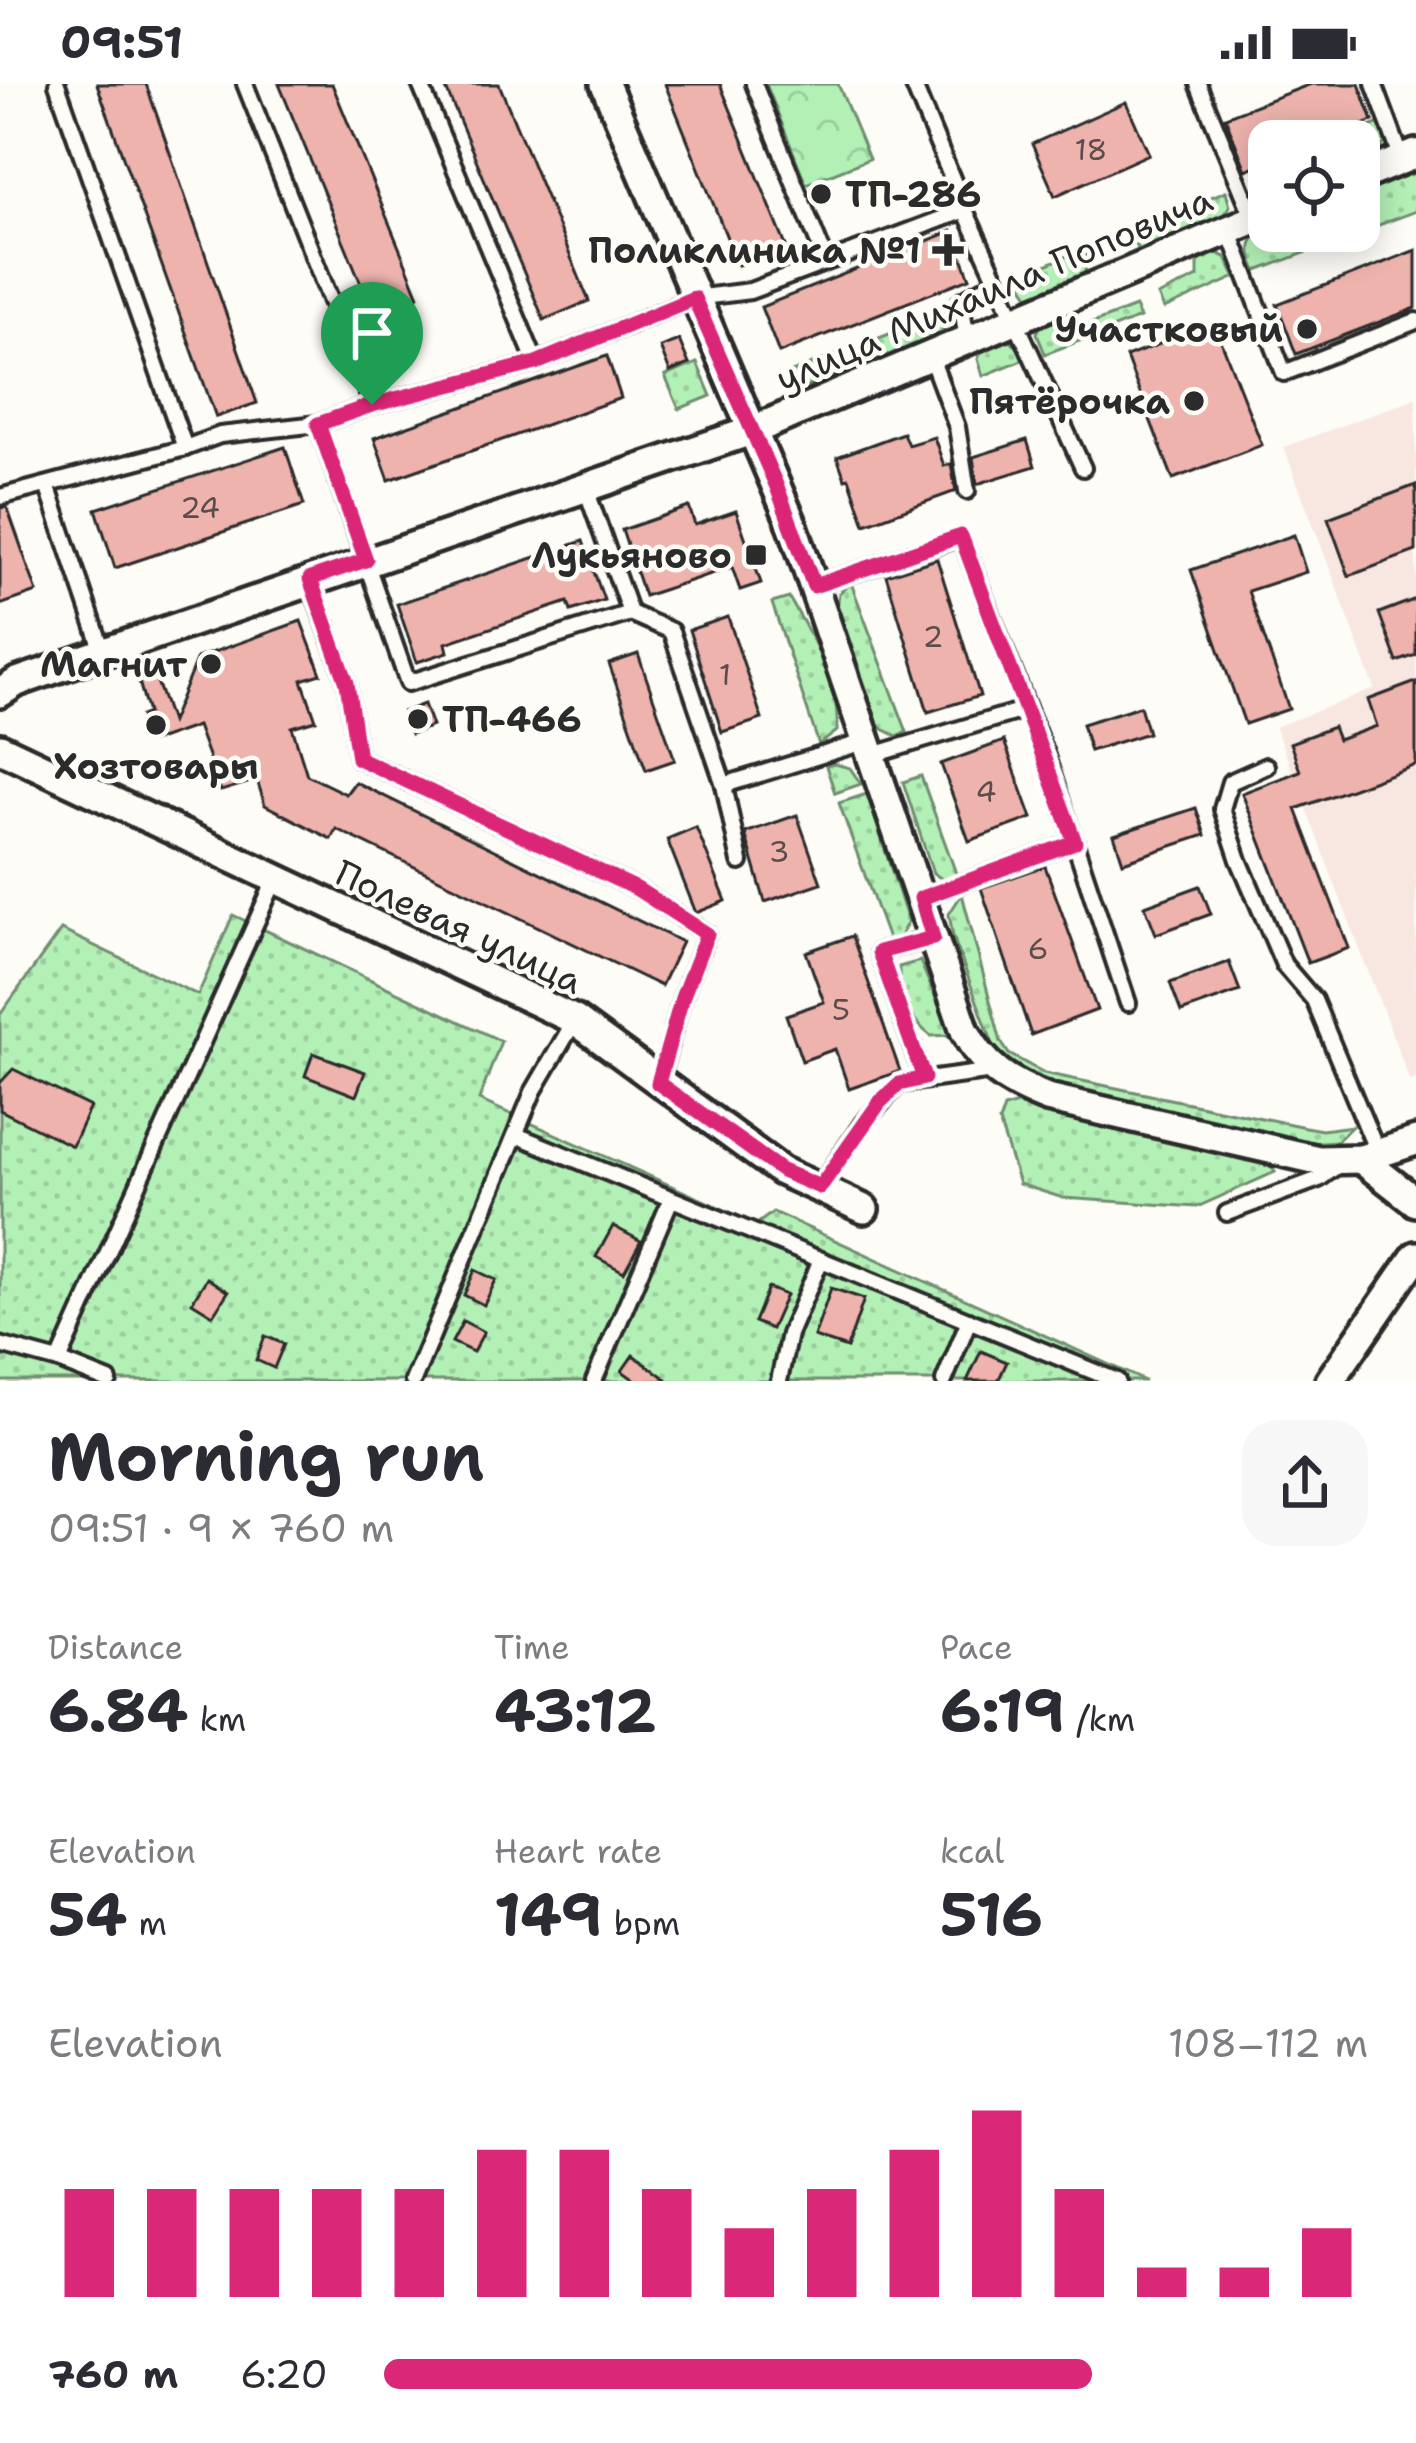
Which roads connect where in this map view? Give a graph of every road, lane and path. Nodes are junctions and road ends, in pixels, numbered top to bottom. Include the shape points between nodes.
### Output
1 (57, 84) edge
2 (245, 84) edge
3 (420, 84) edge
4 (605, 84) edge
5 (754, 84) edge
6 (913, 84) edge
7 (1198, 84) edge
8 (1374, 84) edge
9 (1409, 157) edge
10 (1380, 168) edge
11 (964, 211) junction
12 (1248, 212) edge
13 (1248, 221) edge
14 (1258, 252) edge
15 (826, 261) junction
16 (996, 281) junction
17 (694, 298) junction
18 (1014, 320) junction
19 (1416, 321) edge
20 (967, 340) junction
21 (929, 355) junction
22 (536, 363) junction
23 (372, 405) junction
24 (318, 424) junction
25 (751, 430) junction
26 (185, 448) junction
27 (1083, 468) dead end
28 (46, 484) junction
29 (585, 486) junction
30 (967, 491) dead end
31 (0, 497) edge
32 (366, 560) junction
33 (310, 579) junction
34 (814, 586) junction
35 (630, 613) junction
36 (103, 652) junction
37 (0, 693) edge
38 (1026, 709) junction
39 (0, 748) edge
40 (867, 749) junction
41 (1267, 766) dead end
42 (724, 784) junction
43 (1075, 842) junction
44 (740, 862) dead end
45 (275, 880) junction
46 (921, 898) junction
47 (933, 938) junction
48 (1128, 1003) dead end
49 (574, 1020) junction
50 (993, 1071) junction
51 (924, 1078) junction
52 (658, 1083) junction
53 (516, 1136) junction
54 (1416, 1141) edge
55 (1361, 1158) junction
56 (820, 1187) junction
57 (671, 1199) junction
58 (1416, 1202) edge
59 (864, 1209) dead end
60 (1227, 1213) dead end
61 (1416, 1256) edge
62 (821, 1260) junction
63 (969, 1321) junction
64 (0, 1345) edge
65 (58, 1361) junction
66 (109, 1381) edge
67 (413, 1381) edge
68 (594, 1381) edge
69 (779, 1381) edge
70 (944, 1381) edge
71 (1117, 1381) edge
72 (1330, 1381) edge

1 - 26 lane
2 - 23 lane
3 - 22 lane
4 - 17 street
5 - 15 lane
6 - 11 lane
7 - 12 lane
8 - 9 lane
9 - 10 street
11 - 15 lane
11 - 16 lane
13 - 18 street, улица Михаила Поповича
14 - 19 lane via 1284,373
15 - 17 lane via 750,291
16 - 18 lane
16 - 20 lane via 961,301
17 - 22 lane
17 - 25 street
18 - 20 street, улица Михаила Поповича
18 - 27 lane
20 - 21 street, улица Михаила Поповича
21 - 25 street, улица Михаила Поповича
21 - 30 lane via 957,427
22 - 23 lane
23 - 24 lane
24 - 26 lane via 220,435
24 - 32 lane
25 - 29 street, улица Михаила Поповича
25 - 34 street
26 - 28 lane
28 - 31 lane
28 - 36 lane
29 - 32 street, улица Михаила Поповича
29 - 35 lane
32 - 33 street, улица Михаила Поповича
32 - 35 lane via 408,683
33 - 36 street, улица Михаила Поповича
33 - 52 lane via 347,683 358,758 637,889 707,934
34 - 38 lane via 961,536
34 - 40 street
35 - 42 lane via 671,631
36 - 37 street, улица Михаила Поповича
38 - 40 lane
38 - 43 lane
39 - 45 street, Полевая улица
40 - 42 lane
40 - 46 street
41 - 55 lane via 1230,782 1222,809 1283,965 1314,1000
42 - 44 lane
43 - 46 lane
43 - 48 lane
45 - 49 street, Полевая улица
45 - 65 lane
46 - 47 street
47 - 50 street via 965,1031
47 - 51 lane via 879,952
49 - 52 street, Полевая улица
49 - 53 lane
50 - 51 lane
50 - 55 street via 1047,1097 1318,1160
51 - 56 lane via 899,1084 880,1102
52 - 56 street, Полевая улица via 782,1171
53 - 57 lane
53 - 67 lane
54 - 55 street
55 - 58 street
55 - 60 lane
56 - 59 street, Полевая улица
57 - 62 lane
57 - 68 lane
61 - 72 street
62 - 63 lane
62 - 69 lane
63 - 70 lane
63 - 71 lane
64 - 65 lane
65 - 66 lane

